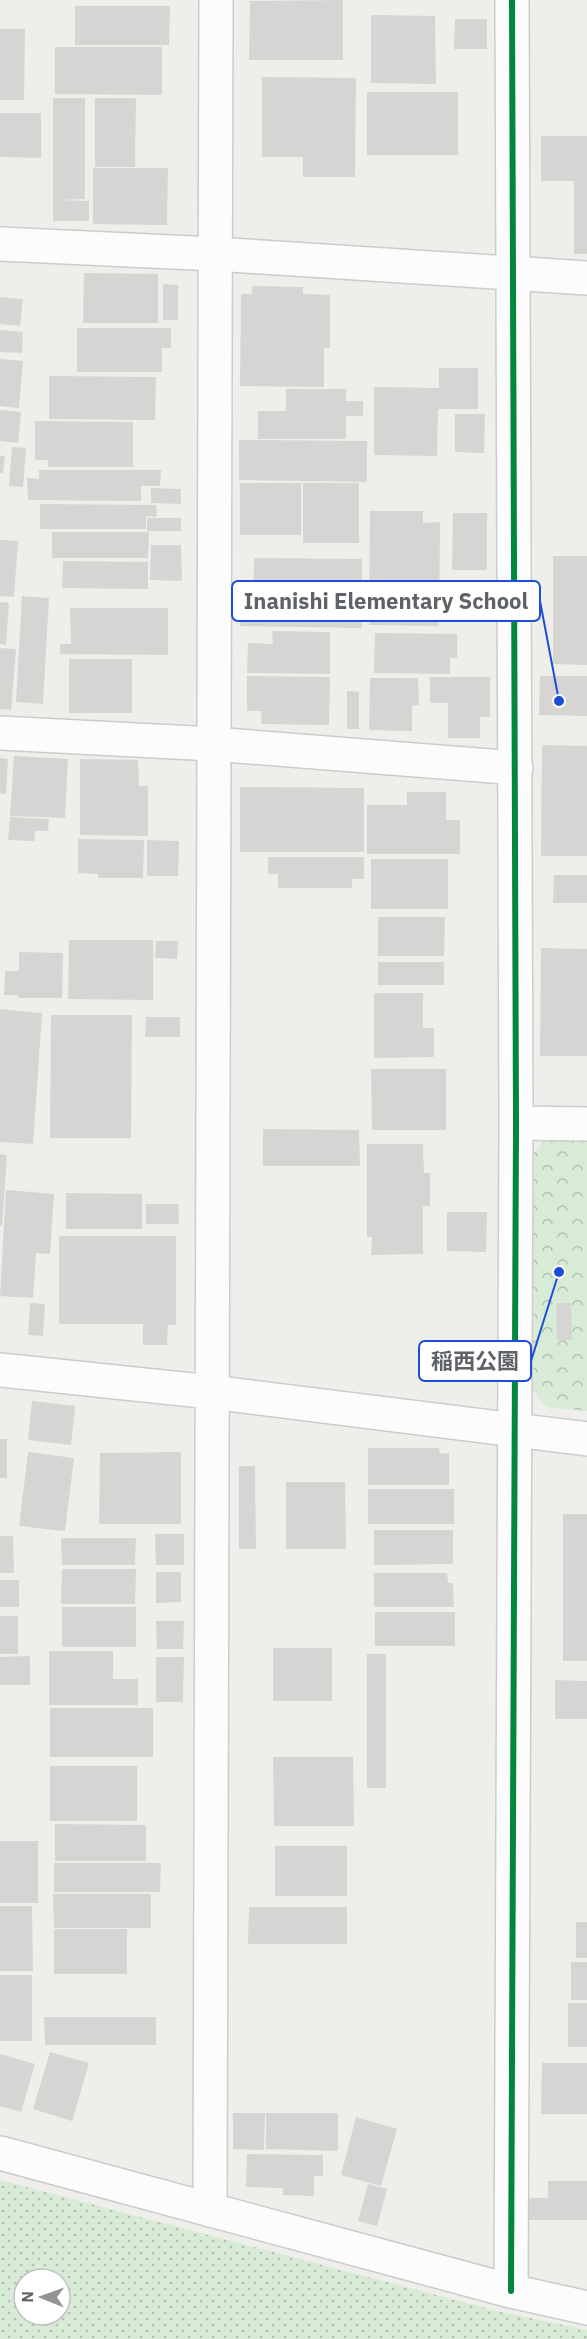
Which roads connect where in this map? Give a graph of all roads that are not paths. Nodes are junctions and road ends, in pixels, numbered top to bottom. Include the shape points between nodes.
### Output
1 (216, 0) edge
2 (512, 0) edge
3 (0, 244) edge
4 (215, 254) junction
5 (512, 274) junction
6 (587, 278) edge
7 (0, 733) edge
8 (213, 744) junction
9 (516, 768) junction
10 (516, 1123) junction
11 (587, 1124) edge
12 (0, 1370) edge
13 (211, 1392) junction
14 (515, 1430) junction
15 (587, 1439) edge
16 (0, 2153) edge
17 (210, 2210) junction
18 (511, 2291) junction
19 (587, 2308) edge

1 - 4 street
2 - 5 street
3 - 4 street
4 - 5 street
4 - 8 street
5 - 6 street
5 - 9 street
7 - 8 street
8 - 9 street
8 - 13 street
9 - 10 street
10 - 11 street
10 - 14 street
12 - 13 street
13 - 14 street
13 - 17 street
14 - 15 street
14 - 18 street
16 - 17 street
17 - 18 street
18 - 19 street

